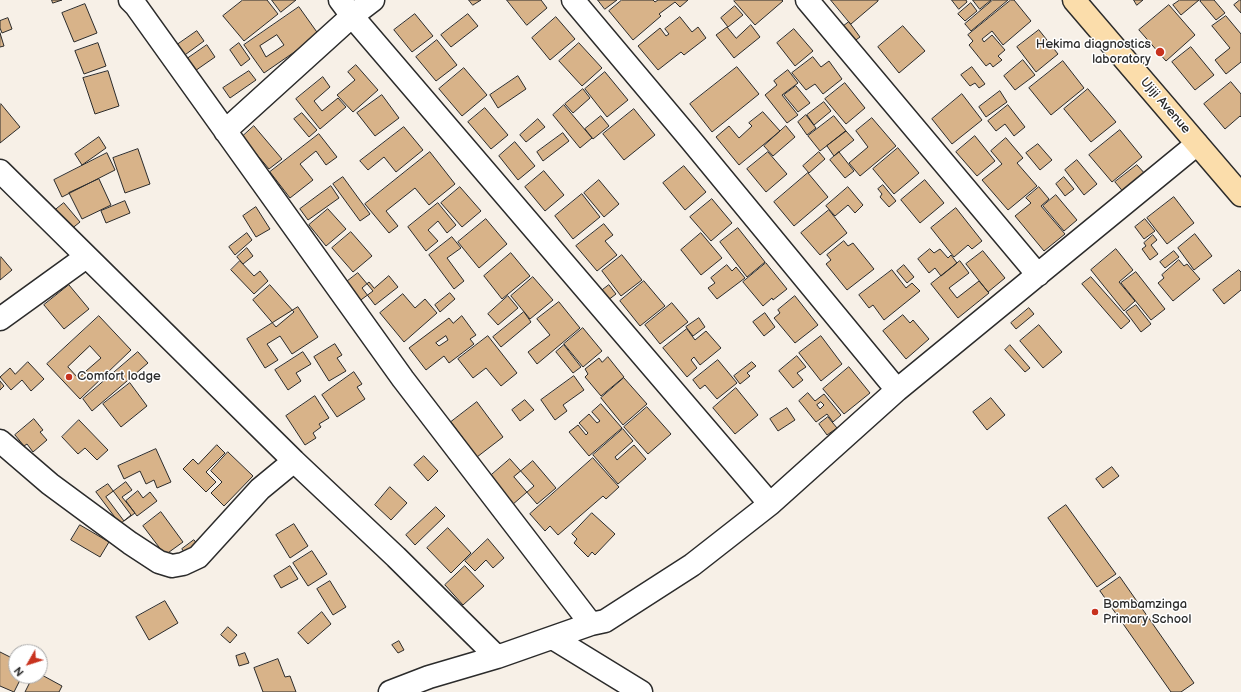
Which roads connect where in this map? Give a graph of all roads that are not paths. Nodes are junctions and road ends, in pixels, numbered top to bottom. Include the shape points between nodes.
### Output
1 (130, 0) edge
2 (373, 0) edge
3 (572, 0) edge
4 (807, 0) edge
5 (1074, 0) edge
6 (346, 8) edge
7 (225, 131) junction
8 (1197, 144) junction
9 (0, 171) edge
10 (1241, 195) edge
11 (86, 257) junction
12 (1038, 275) junction
13 (0, 319) edge
14 (898, 390) junction
15 (0, 441) edge
16 (294, 461) junction
17 (770, 504) junction
18 (591, 624) junction
19 (553, 638) junction
20 (497, 658) junction
21 (390, 692) edge
22 (641, 692) edge

1 - 7 street
2 - 6 street
3 - 14 street via 690,138
4 - 12 street
5 - 8 highway, Ujiji Avenue
6 - 7 street
6 - 17 street
7 - 18 street via 403,380
8 - 10 highway, Ujiji Avenue
8 - 12 street
9 - 11 street
11 - 13 street
11 - 16 street
12 - 14 street
14 - 17 street
15 - 16 street via 50,484 130,543 159,562 172,566 198,557 260,489
16 - 20 street via 396,557
17 - 18 street via 692,565 605,621
18 - 19 street
19 - 20 street
19 - 22 street
20 - 21 street via 429,677

